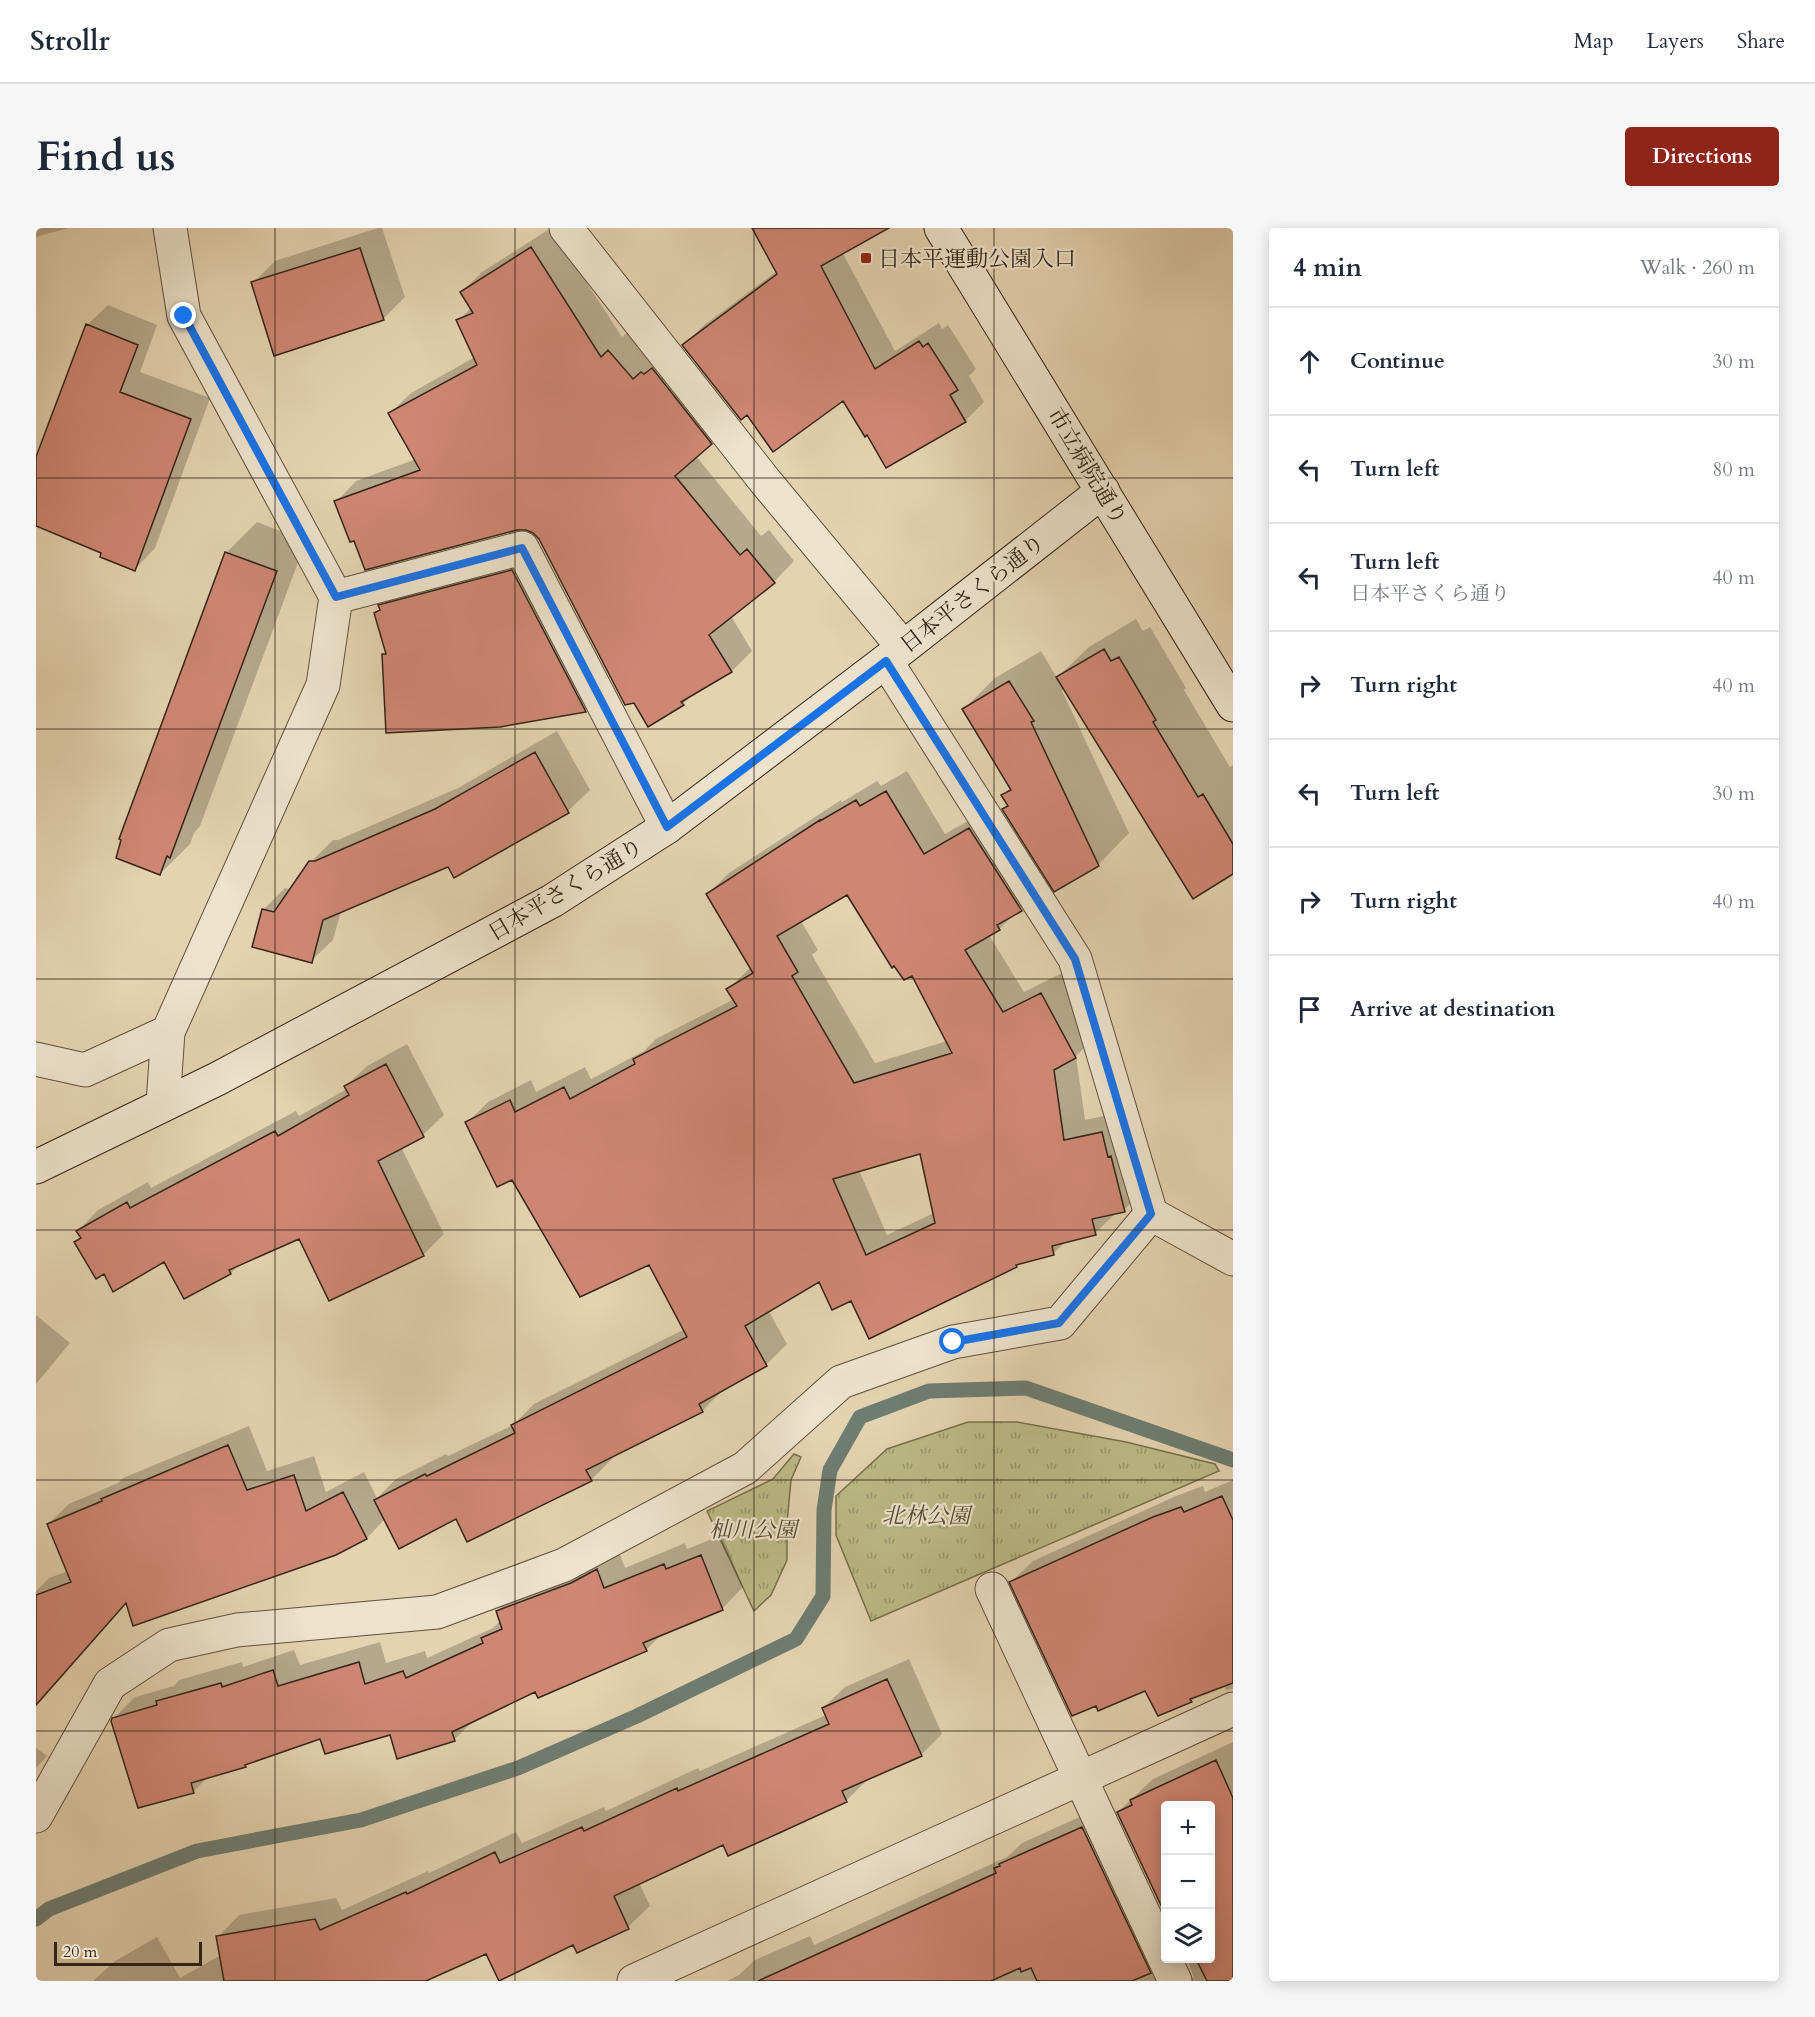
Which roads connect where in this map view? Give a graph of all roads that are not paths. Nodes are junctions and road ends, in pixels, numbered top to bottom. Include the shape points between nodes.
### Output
1 (170, 228) edge
2 (566, 228) edge
3 (941, 228) edge
4 (1103, 491) junction
5 (336, 597) junction
6 (895, 654) junction
7 (1233, 705) edge
8 (667, 827) junction
9 (168, 1032) junction
10 (36, 1059) edge
11 (163, 1104) junction
12 (36, 1167) edge
13 (1151, 1214) junction
14 (1233, 1259) edge
15 (992, 1589) dead end
16 (1233, 1709) edge
17 (1081, 1778) junction
18 (36, 1816) edge
19 (634, 1981) edge
20 (1175, 1981) edge

1 - 5 street via 184,316
2 - 6 street
3 - 4 street, 市立病院通り
4 - 6 street, 日本平さくら通り
4 - 7 street, 市立病院通り
5 - 8 street via 522,548
5 - 9 street via 322,686
6 - 8 street, 日本平さくら通り
6 - 13 street via 1075,959
8 - 11 street, 日本平さくら通り via 552,901
9 - 10 street via 85,1070
9 - 11 street
11 - 12 street, 日本平さくら通り
13 - 14 street
13 - 18 street via 1059,1323 953,1342 841,1382 745,1468 564,1565 437,1612 237,1630 169,1645 110,1684
15 - 17 street
16 - 17 street
17 - 19 street
17 - 20 street

